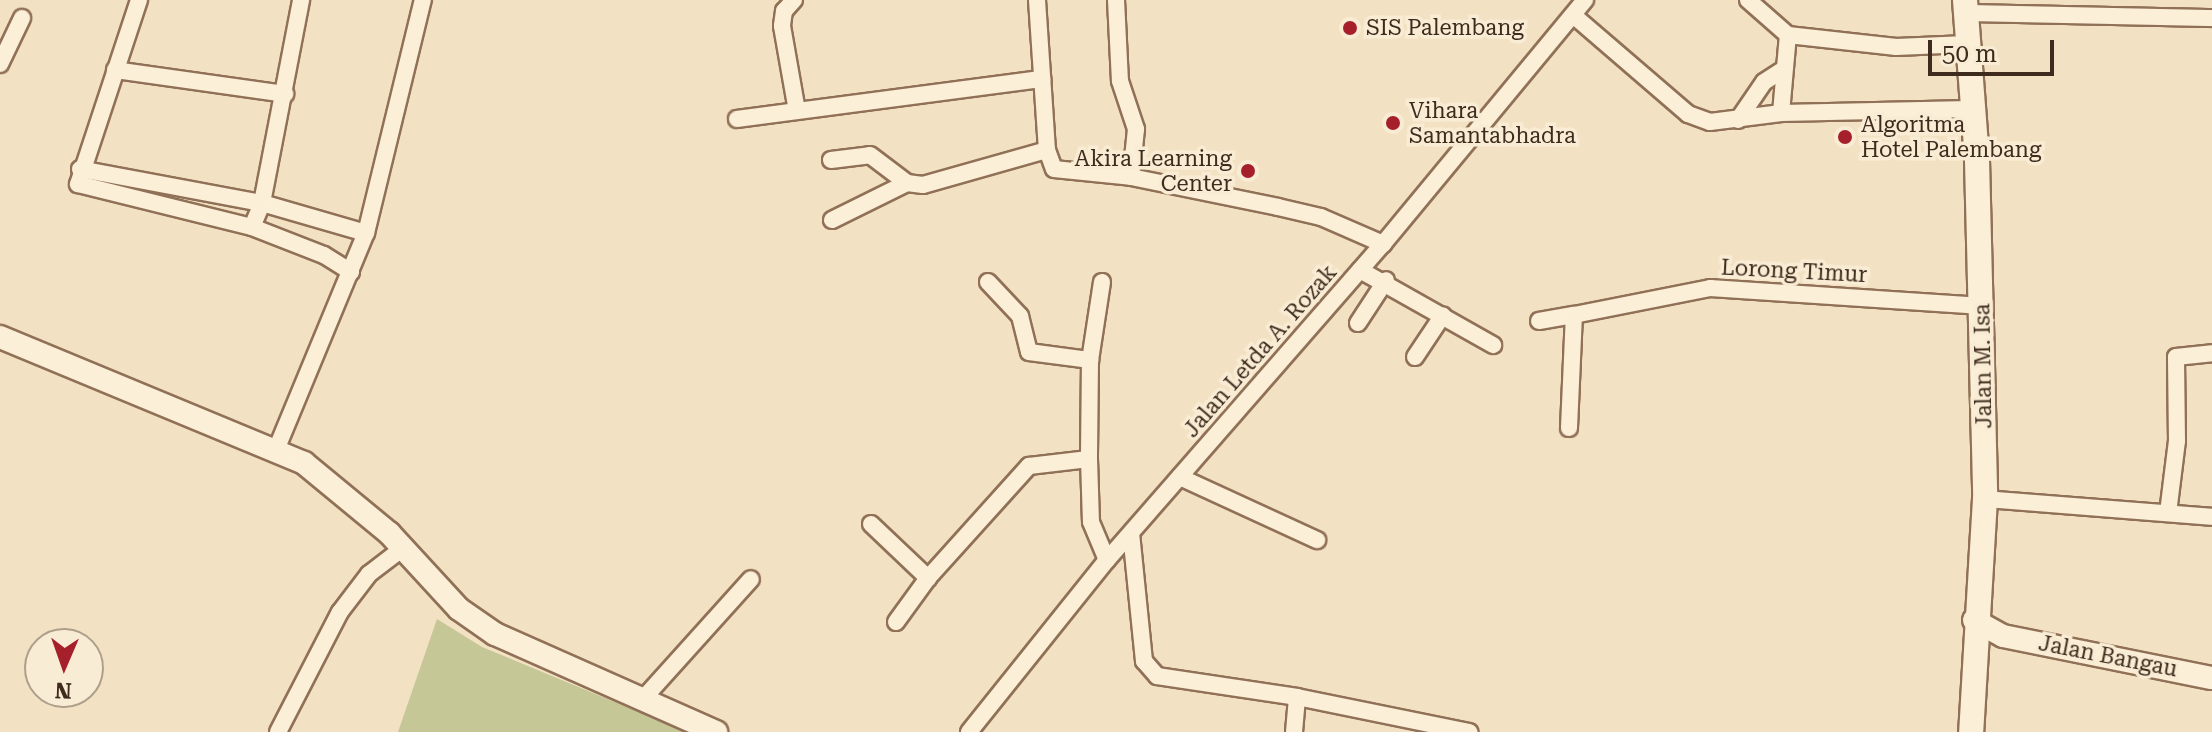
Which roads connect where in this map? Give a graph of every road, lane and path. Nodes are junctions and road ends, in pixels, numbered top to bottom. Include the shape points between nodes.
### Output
1 (139, 0) edge
2 (301, 0) edge
3 (423, 0) edge
4 (794, 0) edge
5 (1037, 0) edge
6 (1116, 0) edge
7 (1585, 0) edge
8 (1748, 0) edge
9 (1965, 6) edge
10 (1573, 15) junction
11 (22, 18) dead end
12 (2212, 18) edge
13 (1788, 35) junction
14 (1967, 44) junction
15 (0, 64) edge
16 (1784, 69) junction
17 (115, 70) junction
18 (1042, 79) junction
19 (285, 94) junction
20 (1970, 109) junction
21 (797, 111) junction
22 (1781, 113) junction
23 (737, 119) dead end
24 (1738, 120) junction
25 (1047, 150) junction
26 (831, 160) dead end
27 (80, 169) junction
28 (1131, 177) junction
29 (907, 183) junction
30 (262, 203) junction
31 (832, 220) dead end
32 (252, 227) junction
33 (366, 233) junction
34 (1383, 244) junction
35 (1360, 270) junction
36 (351, 272) junction
37 (1386, 280) junction
38 (988, 282) dead end
39 (1102, 282) dead end
40 (1982, 306) junction
41 (1443, 315) junction
42 (1574, 315) junction
43 (1539, 321) dead end
44 (1358, 323) dead end
45 (0, 337) edge
46 (1493, 345) dead end
47 (2212, 353) edge
48 (1415, 357) dead end
49 (1090, 360) junction
50 (1569, 428) dead end
51 (276, 450) junction
52 (1089, 459) junction
53 (1180, 477) junction
54 (1985, 499) junction
55 (2168, 513) junction
56 (2212, 517) edge
57 (871, 524) dead end
58 (1131, 533) junction
59 (1317, 540) dead end
60 (403, 548) junction
61 (1107, 560) junction
62 (928, 578) junction
63 (751, 579) dead end
64 (1974, 620) junction
65 (896, 622) dead end
66 (2003, 636) junction
67 (1974, 650) junction
68 (2212, 678) edge
69 (1297, 697) junction
70 (643, 699) junction
71 (278, 732) edge
72 (716, 732) edge
73 (969, 732) edge
74 (1294, 732) edge
75 (1469, 732) edge
76 (1971, 732) edge

1 - 17 street
2 - 19 street
3 - 33 street
4 - 21 street via 784,11 782,26
5 - 18 street
6 - 28 street via 1120,81 1136,129
7 - 10 street, Jalan Letda A. Rozak
8 - 13 street
9 - 12 street
9 - 14 main road, Jalan M. Isa
10 - 24 street via 1688,114 1710,122
10 - 34 street, Jalan Letda A. Rozak
11 - 15 street
13 - 14 street via 1896,47
13 - 16 street
14 - 20 main road, Jalan M. Isa
16 - 22 street
16 - 24 street via 1764,82
17 - 19 street
17 - 27 street
18 - 21 street
18 - 25 street
19 - 30 street
20 - 22 street
20 - 40 main road, Jalan M. Isa
21 - 23 street
22 - 24 street
25 - 28 street via 1051,167 1061,173
25 - 29 street via 923,185
26 - 29 street via 870,155
27 - 30 street
27 - 32 street via 77,182 88,189
28 - 34 street via 1321,217
29 - 31 street
30 - 32 street
30 - 33 street
32 - 36 street via 324,255
33 - 36 street
34 - 35 street, Jalan Letda A. Rozak
35 - 37 street
35 - 53 street, Jalan Letda A. Rozak
36 - 51 street
37 - 41 street
37 - 44 street
38 - 49 street via 1020,316 1029,352
39 - 49 street
40 - 42 street, Lorong Timur via 1710,288
40 - 54 main road, Jalan M. Isa
41 - 46 street
41 - 48 street
42 - 43 street, Lorong Timur
42 - 50 street
45 - 51 street
47 - 55 street via 2176,357 2177,441
49 - 52 street
51 - 60 street via 328,480
52 - 61 street via 1091,522
52 - 62 street via 1029,466
53 - 58 street, Jalan Letda A. Rozak
53 - 59 street
54 - 55 street
54 - 64 main road, Jalan M. Isa
55 - 56 street
57 - 62 street
58 - 61 street, Jalan Letda A. Rozak
58 - 69 street via 1148,669 1166,680
60 - 70 street via 459,609 495,634
60 - 71 street via 369,574 340,612
61 - 73 street, Jalan Letda A. Rozak
62 - 65 street
63 - 70 street
64 - 66 street, Jalan Bangau
64 - 67 main road, Jalan M. Isa
66 - 67 street
66 - 68 street, Jalan Bangau
67 - 76 main road, Jalan M. Isa
69 - 74 street
69 - 75 street
70 - 72 street

